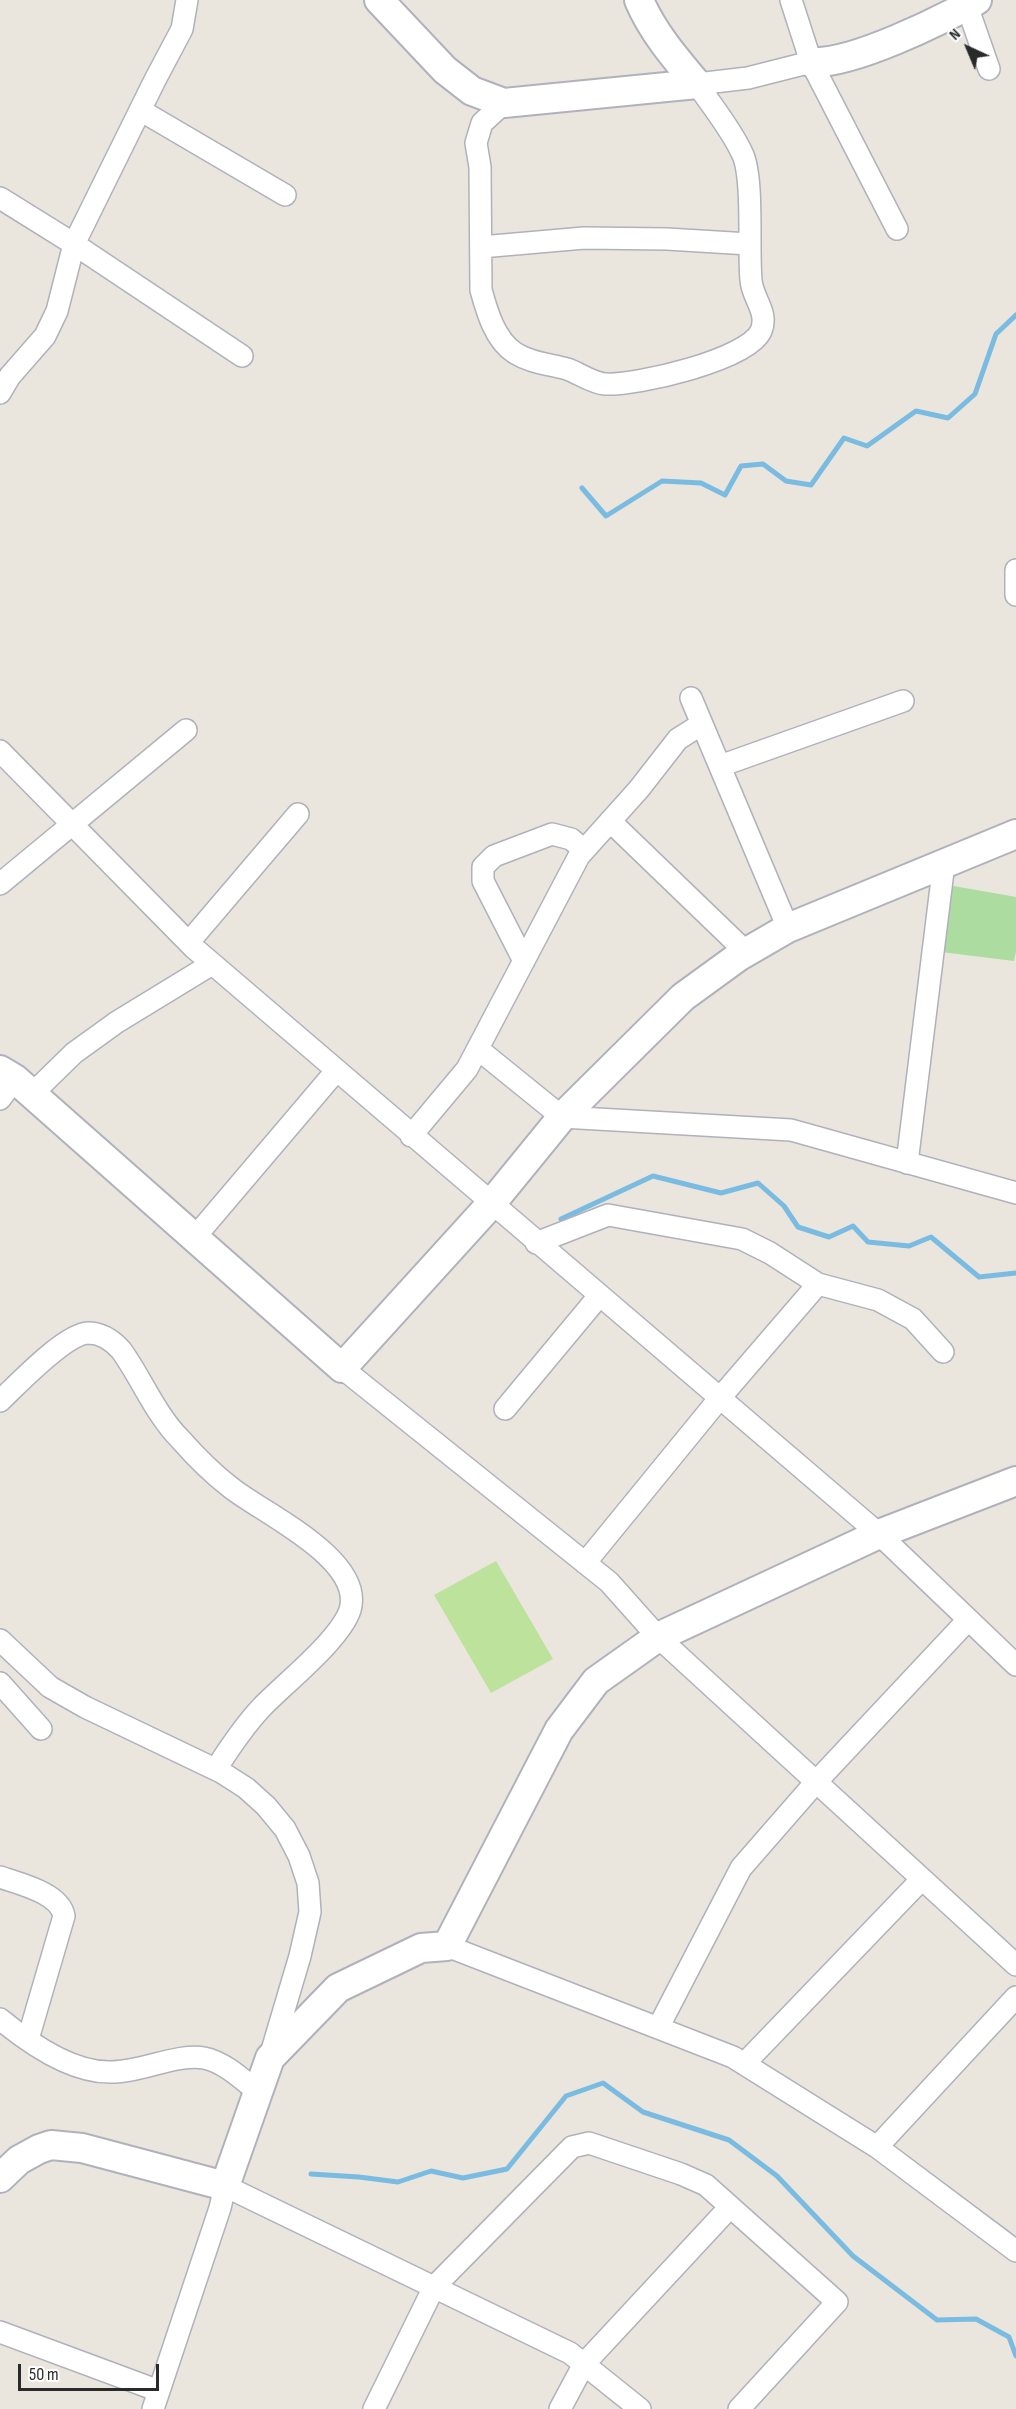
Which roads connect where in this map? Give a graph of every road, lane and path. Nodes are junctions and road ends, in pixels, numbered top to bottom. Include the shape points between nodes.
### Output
1 (187, 0) edge
2 (379, 0) edge
3 (639, 0) edge
4 (791, 0) edge
5 (970, 2) edge
6 (811, 62) junction
7 (989, 69) dead end
8 (697, 84) junction
9 (504, 103) junction
10 (140, 110) junction
11 (285, 195) dead end
12 (0, 198) edge
13 (897, 229) dead end
14 (74, 244) junction
15 (749, 244) junction
16 (481, 247) junction
17 (242, 356) dead end
18 (3, 380) edge
19 (1016, 570) edge
20 (1016, 595) edge
21 (691, 698) dead end
22 (903, 701) dead end
23 (702, 724) junction
24 (186, 730) dead end
25 (0, 751) edge
26 (720, 766) junction
27 (298, 814) dead end
28 (610, 822) junction
29 (72, 824) junction
30 (1016, 834) edge
31 (584, 850) junction
32 (944, 863) junction
33 (0, 884) edge
34 (788, 928) junction
35 (189, 942) junction
36 (746, 952) junction
37 (524, 961) junction
38 (212, 964) junction
39 (478, 1049) junction
40 (336, 1071) junction
41 (12, 1085) edge
42 (562, 1117) junction
43 (411, 1136) junction
44 (907, 1163) junction
45 (1016, 1193) edge
46 (491, 1204) junction
47 (195, 1237) junction
48 (536, 1243) junction
49 (818, 1284) junction
50 (599, 1296) junction
51 (943, 1352) dead end
52 (342, 1368) junction
53 (719, 1399) junction
54 (0, 1401) edge
55 (505, 1408) dead end
56 (1016, 1481) edge
57 (879, 1534) junction
58 (585, 1563) junction
59 (968, 1621) junction
60 (658, 1637) junction
61 (0, 1640) edge
62 (1016, 1665) edge
63 (0, 1683) edge
64 (41, 1729) dead end
65 (216, 1769) junction
66 (816, 1782) junction
67 (0, 1877) edge
68 (922, 1879) junction
69 (447, 1946) junction
70 (1016, 1965) edge
71 (1016, 1997) edge
72 (0, 2019) edge
73 (658, 2028) junction
74 (28, 2039) junction
75 (270, 2058) junction
76 (744, 2064) junction
77 (258, 2092) junction
78 (877, 2147) junction
79 (0, 2178) edge
80 (225, 2186) junction
81 (730, 2207) junction
82 (1016, 2251) edge
83 (434, 2287) junction
84 (0, 2332) edge
85 (584, 2364) junction
86 (156, 2400) edge
87 (374, 2409) edge
88 (560, 2409) edge
89 (640, 2409) edge
90 (739, 2409) edge

1 - 10 street via 182,29
2 - 9 street via 445,70 472,91
3 - 8 street via 673,56
4 - 6 street
5 - 6 street via 859,54 826,63
5 - 7 street
6 - 8 street via 748,78
6 - 13 street
8 - 9 street
8 - 15 street via 743,154
9 - 16 street via 482,123 476,143
10 - 11 street
10 - 14 street
12 - 14 street
14 - 17 street
14 - 18 street via 57,311 45,336
15 - 16 street via 584,238
15 - 16 street via 751,282 764,315 760,332 742,350 632,383 603,384 513,352 497,334 485,307
19 - 20 street
21 - 23 street
22 - 26 street
23 - 26 street
23 - 28 street via 678,739
24 - 29 street
25 - 29 street
26 - 34 street
27 - 35 street
28 - 31 street
28 - 36 street
29 - 33 street
29 - 35 street
30 - 32 street
31 - 37 street
31 - 37 street via 571,839 552,834 494,856 483,867 483,881
32 - 34 street
32 - 44 street
34 - 36 street
35 - 38 street
36 - 42 street via 683,997
37 - 39 street
38 - 40 street
38 - 41 street via 82,1047
39 - 42 street
39 - 43 street via 467,1069
40 - 43 street
40 - 47 street
41 - 47 street
42 - 44 street via 791,1131
42 - 46 street
43 - 46 street
44 - 45 street
46 - 48 street
46 - 52 street
47 - 52 street
48 - 49 street via 608,1215 742,1239
48 - 50 street
49 - 51 street via 878,1300 913,1319
49 - 53 street
50 - 53 street
50 - 55 street
52 - 58 street
53 - 57 street
53 - 58 street
54 - 65 street via 63,1345 88,1333 102,1335 121,1350 161,1417 204,1465 319,1548 347,1580 350,1609 344,1622 241,1730
56 - 57 street
57 - 59 street
57 - 60 street
58 - 60 street via 609,1582
59 - 62 street
59 - 66 street
60 - 66 street
60 - 69 street via 596,1681 559,1730
61 - 65 street via 50,1687
63 - 64 street
65 - 75 street via 246,1788 285,1829 308,1883 310,1912 303,1945
66 - 68 street
66 - 73 street via 741,1868
67 - 74 street via 51,1897 63,1909
68 - 70 street
68 - 76 street
69 - 73 street
69 - 75 street via 421,1948 338,1988
71 - 78 street
72 - 74 street
73 - 76 street
74 - 77 street via 63,2060 107,2072 203,2058 222,2065
75 - 77 street
76 - 78 street
77 - 80 street
78 - 82 street
79 - 80 street via 19,2160 51,2145 82,2148
80 - 83 street
80 - 86 street
81 - 83 street via 706,2185 681,2174 589,2143 572,2147
81 - 85 street
81 - 90 street via 837,2302
83 - 85 street via 570,2353
83 - 87 street
84 - 86 street
85 - 88 street
85 - 89 street

